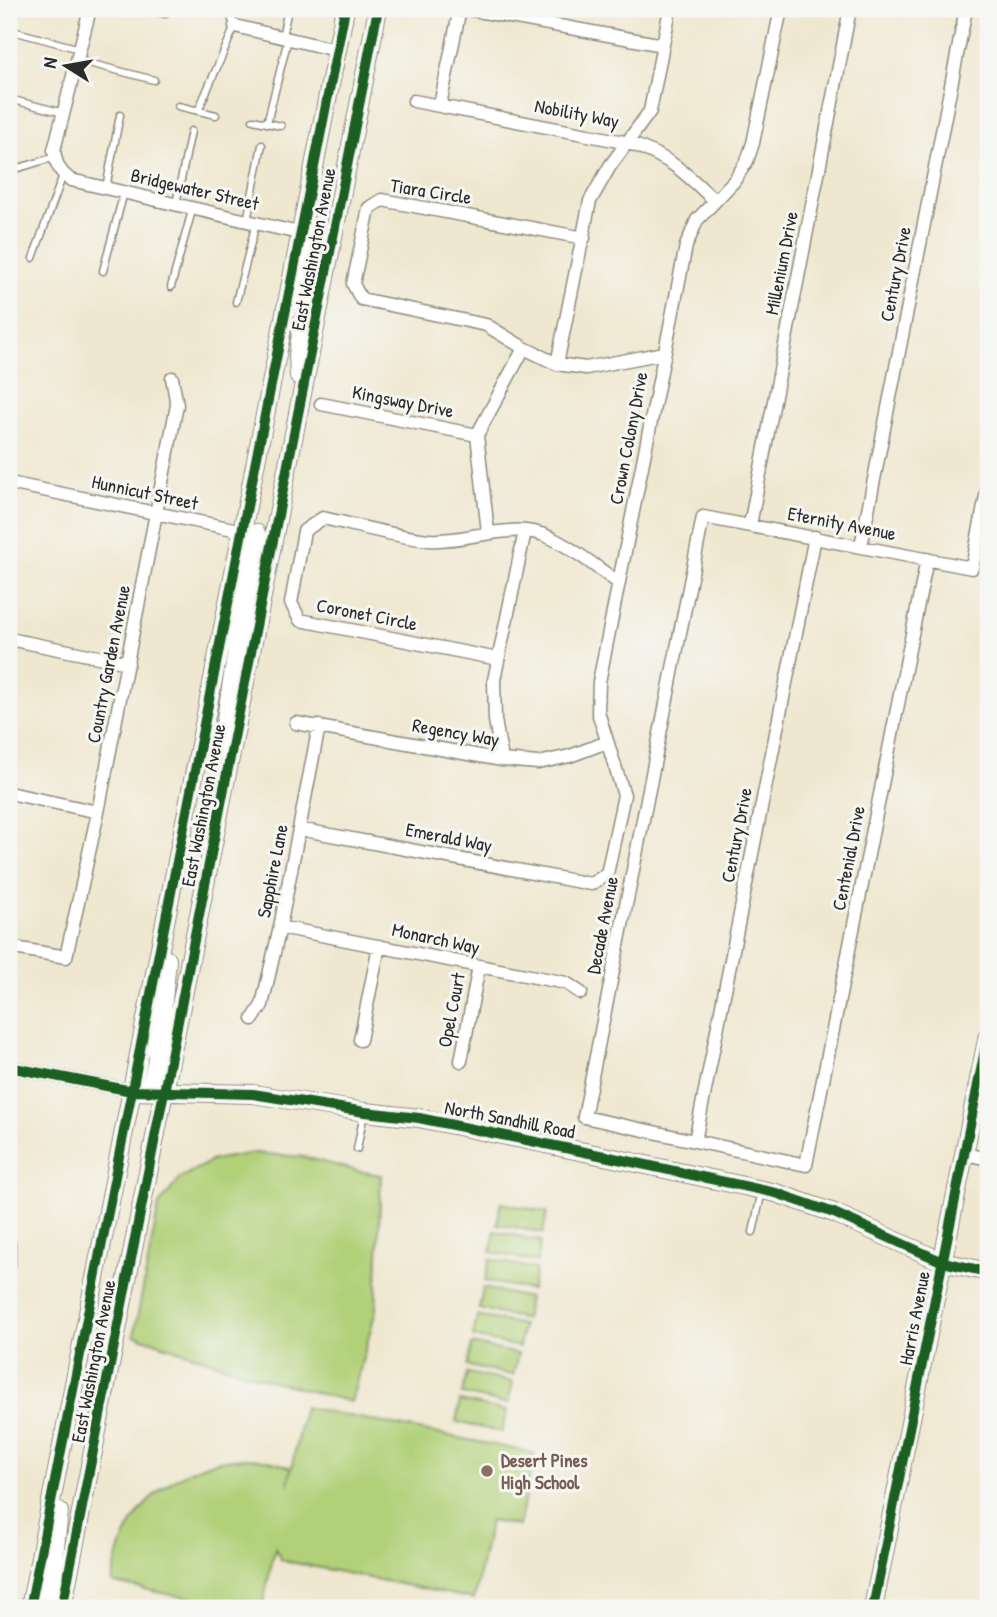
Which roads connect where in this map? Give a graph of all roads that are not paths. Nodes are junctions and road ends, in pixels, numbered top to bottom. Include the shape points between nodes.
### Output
1 (90, 9) edge
2 (145, 9) edge
3 (227, 9) edge
4 (288, 9) edge
5 (345, 9) edge
6 (371, 9) edge
7 (378, 9) edge
8 (460, 9) edge
9 (467, 9) edge
10 (670, 9) edge
11 (781, 9) edge
12 (850, 9) edge
13 (967, 9) edge
14 (166, 14) dead end
15 (235, 26) junction
16 (9, 30) edge
17 (285, 38) junction
18 (372, 44) junction
19 (663, 45) junction
20 (337, 50) junction
21 (79, 54) junction
22 (154, 80) dead end
23 (9, 99) edge
24 (414, 101) dead end
25 (440, 105) junction
26 (178, 106) dead end
27 (198, 111) junction
28 (64, 113) junction
29 (120, 115) dead end
30 (216, 116) dead end
31 (253, 120) dead end
32 (267, 123) junction
33 (281, 126) dead end
34 (191, 131) dead end
35 (629, 143) junction
36 (262, 145) dead end
37 (58, 165) junction
38 (9, 171) edge
39 (106, 188) junction
40 (124, 192) junction
41 (715, 201) junction
42 (176, 204) junction
43 (193, 208) junction
44 (252, 222) junction
45 (307, 235) junction
46 (584, 238) junction
47 (332, 241) junction
48 (33, 258) dead end
49 (103, 271) dead end
50 (171, 287) dead end
51 (236, 302) dead end
52 (524, 348) junction
53 (664, 353) junction
54 (557, 364) junction
55 (172, 378) dead end
56 (301, 400) junction
57 (321, 404) dead end
58 (477, 435) junction
59 (9, 483) edge
60 (988, 486) edge
61 (156, 514) junction
62 (703, 517) joint
63 (750, 525) junction
64 (525, 531) junction
65 (488, 532) junction
66 (257, 533) junction
67 (815, 537) junction
68 (861, 546) junction
69 (927, 559) junction
70 (619, 583) junction
71 (9, 639) edge
72 (498, 659) junction
73 (128, 663) junction
74 (296, 723) dead end
75 (319, 726) junction
76 (607, 742) junction
77 (502, 760) junction
78 (9, 793) edge
79 (98, 812) junction
80 (299, 829) junction
81 (592, 884) joint
82 (280, 927) junction
83 (379, 946) junction
84 (9, 947) edge
85 (479, 966) junction
86 (581, 993) dead end
87 (253, 1019) dead end
88 (988, 1035) edge
89 (360, 1040) dead end
90 (461, 1061) dead end
91 (9, 1067) edge
92 (149, 1091) junction
93 (365, 1112) junction
94 (695, 1141) junction
95 (358, 1149) dead end
96 (965, 1154) junction
97 (988, 1159) edge
98 (806, 1165) joint
99 (762, 1189) junction
100 (753, 1232) dead end
101 (9, 1243) edge
102 (943, 1262) junction
103 (9, 1265) edge
104 (988, 1272) edge
105 (58, 1463) junction
106 (30, 1608) edge
107 (48, 1608) edge
108 (62, 1608) edge
109 (873, 1608) edge

1 - 21 street
2 - 14 lane
3 - 15 lane
4 - 17 lane
5 - 20 main road, East Washington Avenue
6 - 18 main road
7 - 18 main road, East Washington Avenue
8 - 25 street
9 - 19 street
10 - 19 street
11 - 41 street, Crown Colony Drive via 747,161
12 - 63 street, Millenium Drive
13 - 68 street, Century Drive
15 - 17 street
15 - 27 lane
16 - 21 lane
17 - 20 street
17 - 32 lane
18 - 47 main road, East Washington Avenue
19 - 35 street via 650,111
20 - 45 main road, East Washington Avenue
21 - 22 lane
21 - 28 street
23 - 28 lane
24 - 25 street, Nobility Way
25 - 35 street, Nobility Way
26 - 27 lane
27 - 30 lane
28 - 37 street via 54,150
29 - 39 lane
31 - 32 lane
32 - 33 lane
34 - 42 lane
35 - 41 street, Nobility Way via 659,154
35 - 46 street via 590,201
36 - 44 lane
37 - 38 lane
37 - 39 street, Bridgewater Street via 71,180
37 - 48 lane
39 - 40 street, Bridgewater Street
40 - 42 street, Bridgewater Street
40 - 49 lane
41 - 53 street, Crown Colony Drive via 697,220 686,246
42 - 43 street, Bridgewater Street
43 - 44 street, Bridgewater Street
43 - 50 lane
44 - 45 street, Bridgewater Street
44 - 51 lane
45 - 47 street, Bridgewater Street
45 - 56 main road via 298,356
45 - 66 main road, East Washington Avenue
46 - 52 street, Tiara Circle via 382,200 369,208 354,284 361,299 486,325
46 - 54 street
47 - 56 main road, East Washington Avenue
52 - 54 street
52 - 58 street
53 - 54 street via 586,368
53 - 70 street, Crown Colony Drive
55 - 61 street, Country Garden Avenue via 177,405
56 - 66 main road, East Washington Avenue
57 - 58 street, Kingsway Drive
58 - 65 street
59 - 61 street, Hunnicut Street
60 - 69 street, Eternity Avenue via 972,568
61 - 66 street, Hunnicut Street
61 - 73 street, Country Garden Avenue
62 - 63 street, Eternity Avenue
62 - 94 street, Decade Avenue via 584,1117
63 - 67 street, Eternity Avenue
64 - 65 street
64 - 70 street via 550,537
64 - 72 street
65 - 72 street, Coronet Circle via 428,540 323,518 304,531 291,603 300,620
66 - 92 main road, East Washington Avenue via 218,820
66 - 92 main road, East Washington Avenue via 164,927 168,964
67 - 68 street, Eternity Avenue
67 - 94 street, Century Drive
68 - 69 street, Eternity Avenue
69 - 98 street, Centenial Drive
70 - 76 street, Crown Colony Drive via 599,682 598,712
71 - 73 street
72 - 77 street via 495,720
73 - 79 street, Country Garden Avenue
74 - 75 street, Regency Way
75 - 77 street, Regency Way
75 - 80 street, Sapphire Lane
76 - 77 street, Regency Way via 538,763
76 - 81 street, Crown Colony Drive via 624,795 607,874
78 - 79 street
79 - 84 street, Country Garden Avenue via 66,957
80 - 81 street, Emerald Way
80 - 82 street, Sapphire Lane
82 - 83 street, Monarch Way
82 - 87 street, Sapphire Lane via 262,1005
83 - 85 street, Monarch Way
83 - 89 street
85 - 86 street, Monarch Way via 566,983
85 - 90 street, Opel Court
88 - 96 main road, Harris Avenue
91 - 92 street, North Sandhill Road
92 - 93 main road, North Sandhill Road via 253,1094
92 - 105 main road, East Washington Avenue
92 - 108 main road, East Washington Avenue
93 - 95 lane
93 - 99 main road, North Sandhill Road via 419,1118
94 - 98 street, Decade Avenue
96 - 97 street
96 - 102 main road, Harris Avenue
99 - 100 lane
99 - 102 main road, North Sandhill Road via 834,1213
101 - 103 street
102 - 104 main road, North Sandhill Road
102 - 109 main road, Harris Avenue
105 - 106 main road, East Washington Avenue
105 - 107 main road via 61,1502

